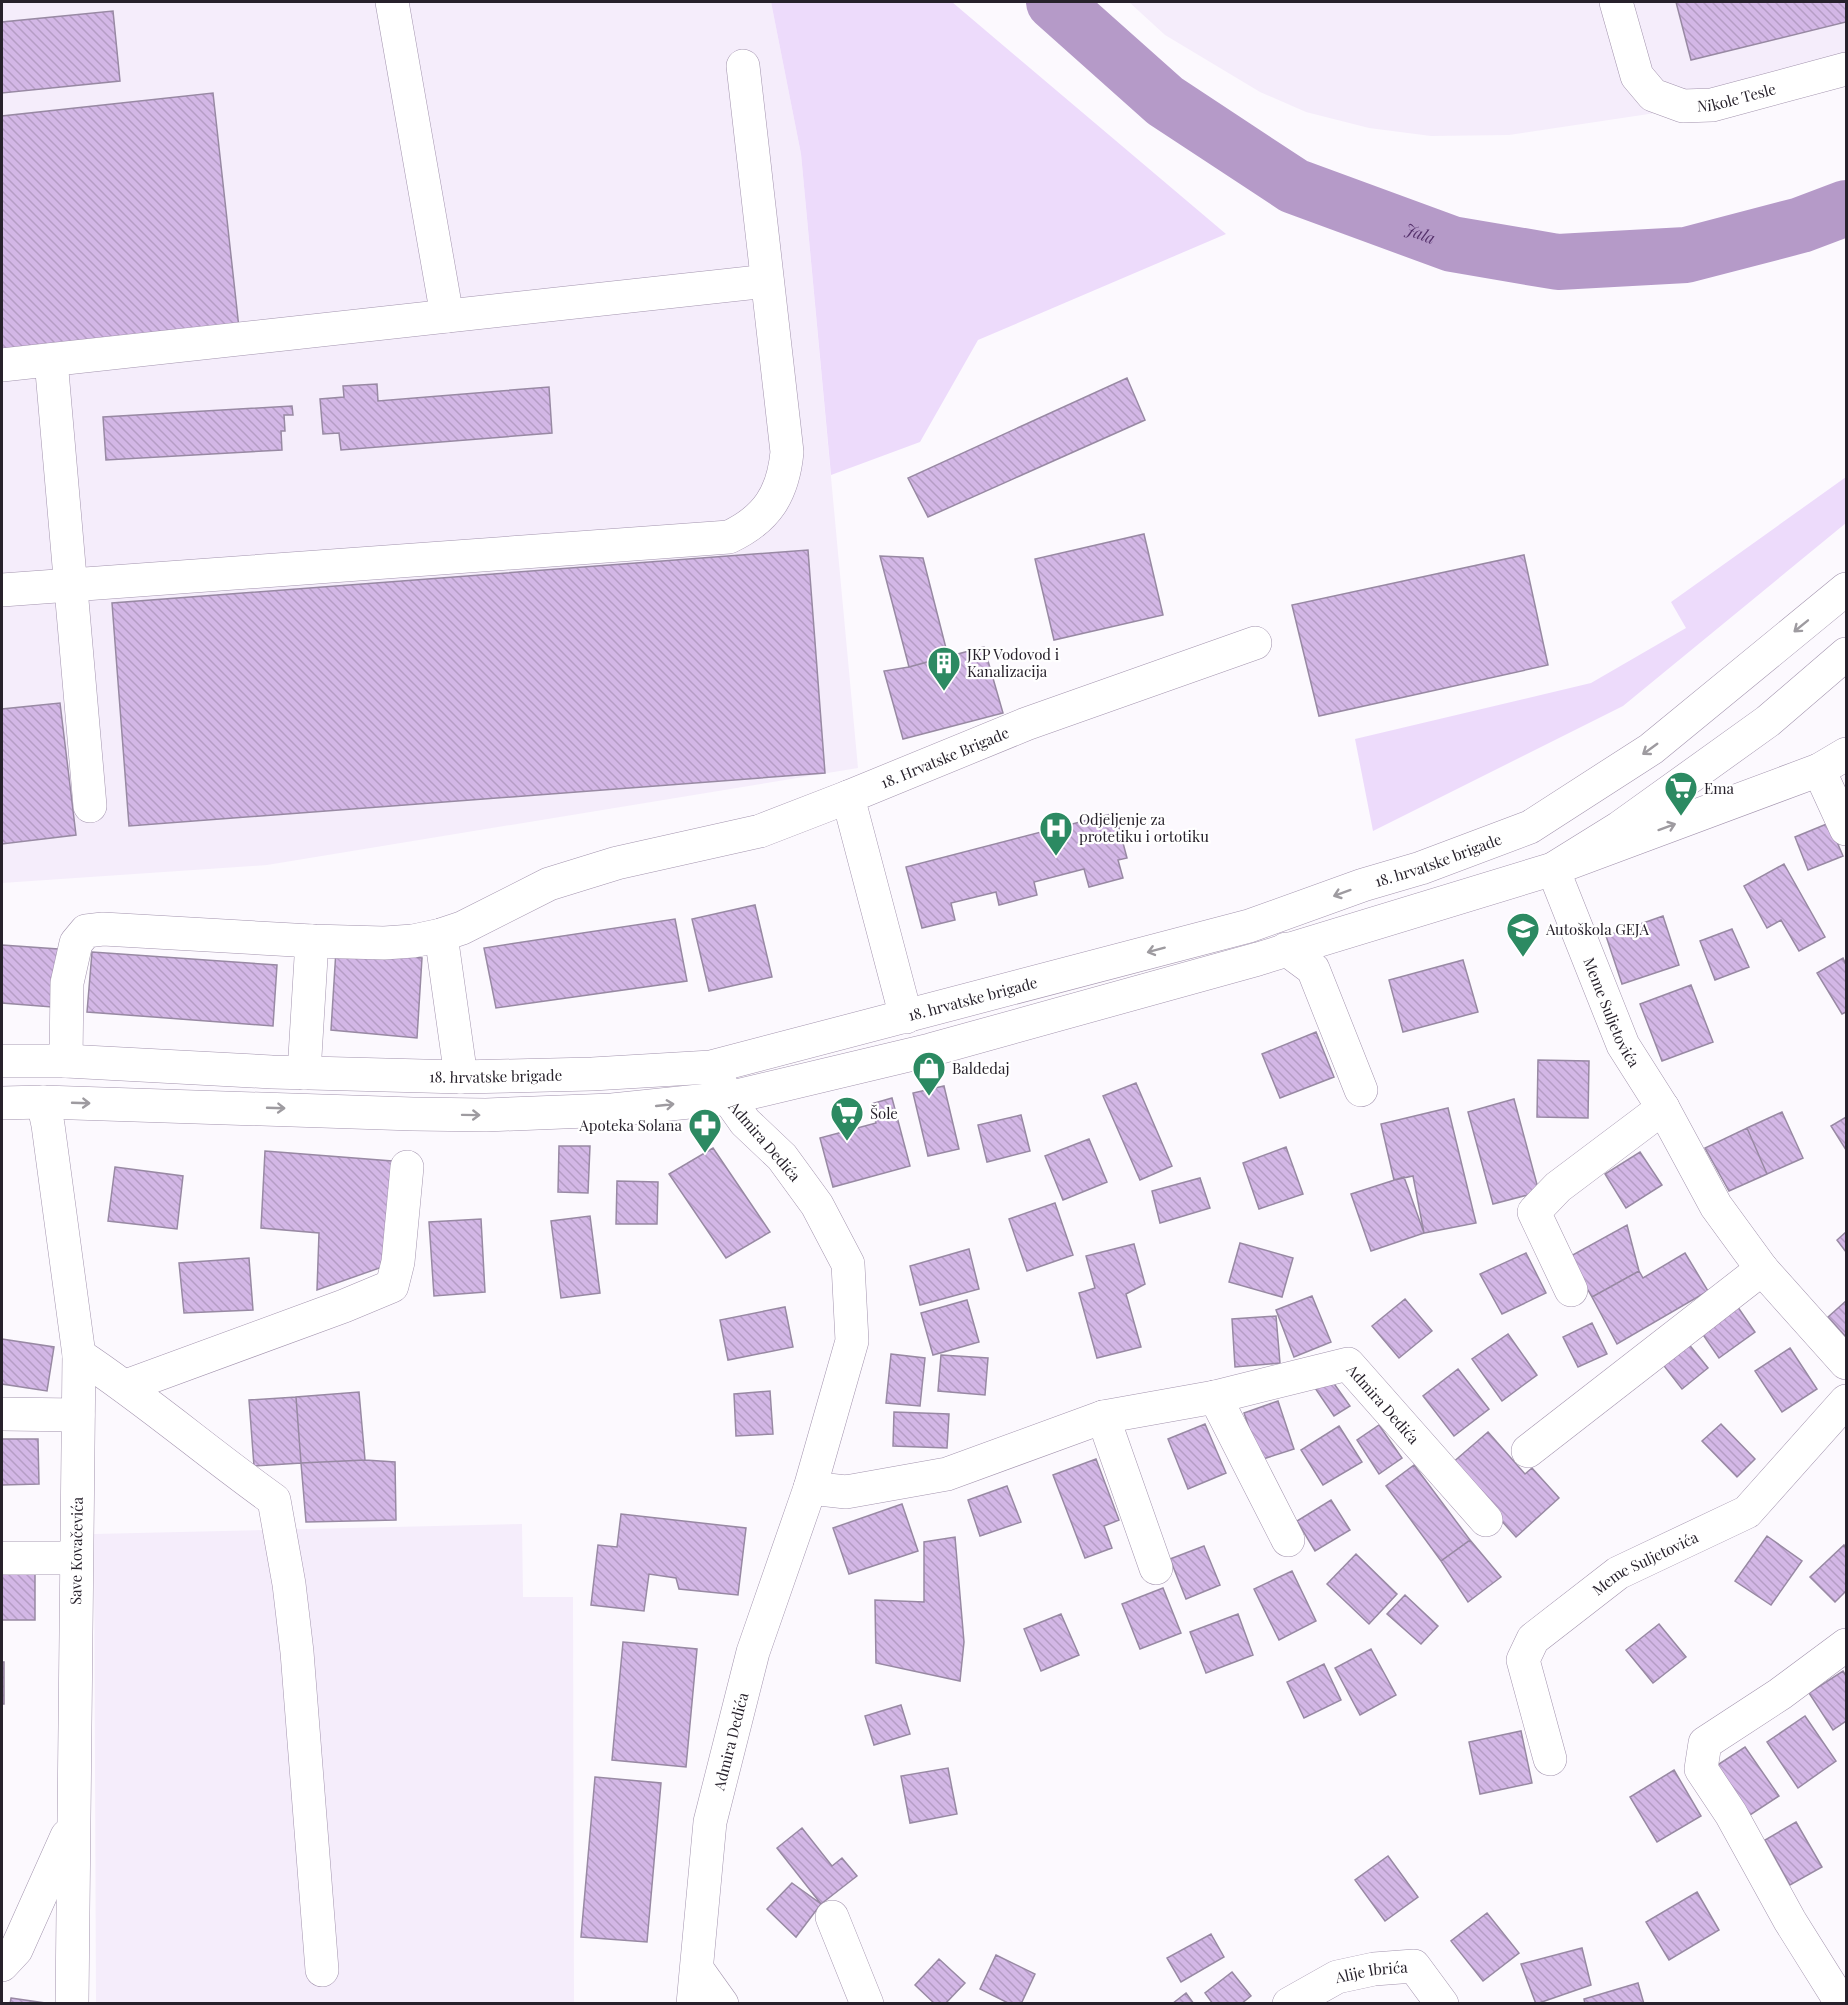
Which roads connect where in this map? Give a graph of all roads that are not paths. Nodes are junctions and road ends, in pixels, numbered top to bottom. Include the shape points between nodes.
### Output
1 (392, 2) edge
2 (1616, 2) edge
3 (743, 66) dead end
4 (1846, 69) edge
5 (767, 281) junction
6 (447, 316) junction
7 (51, 360) junction
8 (2, 365) edge
9 (70, 584) junction
10 (1846, 589) edge
11 (2, 590) edge
12 (1255, 643) dead end
13 (1846, 654) edge
14 (1846, 754) edge
15 (1819, 770) junction
16 (848, 797) junction
17 (90, 806) dead end
18 (1846, 829) edge
19 (1553, 869) junction
20 (441, 935) junction
21 (312, 941) junction
22 (1286, 949) junction
23 (906, 1017) junction
24 (2, 1061) edge
25 (66, 1061) junction
26 (711, 1067) junction
27 (304, 1073) junction
28 (461, 1077) junction
29 (1361, 1090) dead end
30 (728, 1098) junction
31 (43, 1102) junction
32 (2, 1103) edge
33 (1663, 1108) junction
34 (407, 1167) dead end
35 (1762, 1269) junction
36 (1571, 1290) dead end
37 (79, 1355) junction
38 (1846, 1363) edge
39 (126, 1386) junction
40 (1215, 1397) junction
41 (1846, 1401) edge
42 (2, 1414) edge
43 (78, 1415) junction
44 (1103, 1417) junction
45 (1528, 1451) dead end
46 (810, 1488) junction
47 (1486, 1520) dead end
48 (1288, 1540) dead end
49 (2, 1558) edge
50 (76, 1558) junction
51 (1156, 1568) dead end
52 (1846, 1645) edge
53 (1550, 1759) dead end
54 (73, 1822) junction
55 (832, 1917) dead end
56 (2, 1965) edge
57 (697, 1969) junction
58 (322, 1970) dead end
59 (72, 2004) edge
60 (693, 2004) edge
61 (722, 2004) edge
62 (867, 2004) edge
63 (1289, 2004) edge
64 (1442, 2004) edge
65 (1842, 2004) edge

1 - 6 street
2 - 4 street, Nikole Tesle via 1637,76 1653,95 1683,106 1712,105
3 - 5 street
5 - 6 street
5 - 9 street via 787,452 785,469 770,506 747,528 729,537
6 - 7 street
7 - 8 street
7 - 9 street
9 - 11 street
9 - 17 street
10 -> 23 street, 18. hrvatske brigade via 1651,749 1530,827 1249,926
12 - 16 street, 18. Hrvatske Brigade via 1026,724
13 - 19 street via 1768,721 1619,828
14 - 15 street
15 - 18 street
19 -> 15 street
16 - 20 street via 760,831 617,863 549,884 482,920
16 - 23 street, 18. Hrvatske Brigade
19 - 22 street
19 - 33 street, Meme Suljetovića via 1623,1045
20 - 21 street via 384,943
20 - 28 street
21 - 25 street via 86,931 75,943 67,983
21 - 27 street
22 - 29 street via 1313,969
22 - 30 street via 930,1050
23 - 26 street, 18. hrvatske brigade
24 - 25 street, 18. hrvatske brigade
25 - 27 street, 18. hrvatske brigade
26 - 28 street, 18. hrvatske brigade
26 - 30 street, Admira Dedića
27 - 28 street, 18. hrvatske brigade
31 -> 30 street via 486,1115 612,1110
30 - 46 street, Admira Dedića via 745,1122 782,1157 817,1205 848,1264 852,1341
31 - 32 street
31 - 37 street, Save Kovačevića
33 - 35 street, Meme Suljetovića via 1716,1206
33 - 36 street via 1558,1187 1534,1212
34 - 39 street via 392,1286
35 - 38 street, Meme Suljetovića
35 - 45 street
37 - 39 street
37 - 43 street, Save Kovačevića
39 - 58 street via 274,1500 297,1652
40 - 44 street, Admira Dedića
40 - 47 street, Admira Dedića via 1348,1364
40 - 48 street
41 - 53 street, Meme Suljetovića via 1747,1512 1618,1574 1533,1639 1523,1660
42 - 43 street
43 - 50 street, Save Kovačevića
44 - 46 street, Admira Dedića via 947,1474 846,1492
44 - 51 street
46 - 57 street, Admira Dedića via 753,1652 710,1822
49 - 50 street
50 - 54 street, Save Kovačevića
52 - 65 street via 1705,1743 1701,1769
54 - 56 street via 16,1950
54 - 59 street, Save Kovačevića
55 - 62 street
57 - 60 street, Admira Dedića
57 - 61 street
63 - 64 street, Alije Ibrića via 1337,1977 1414,1966

